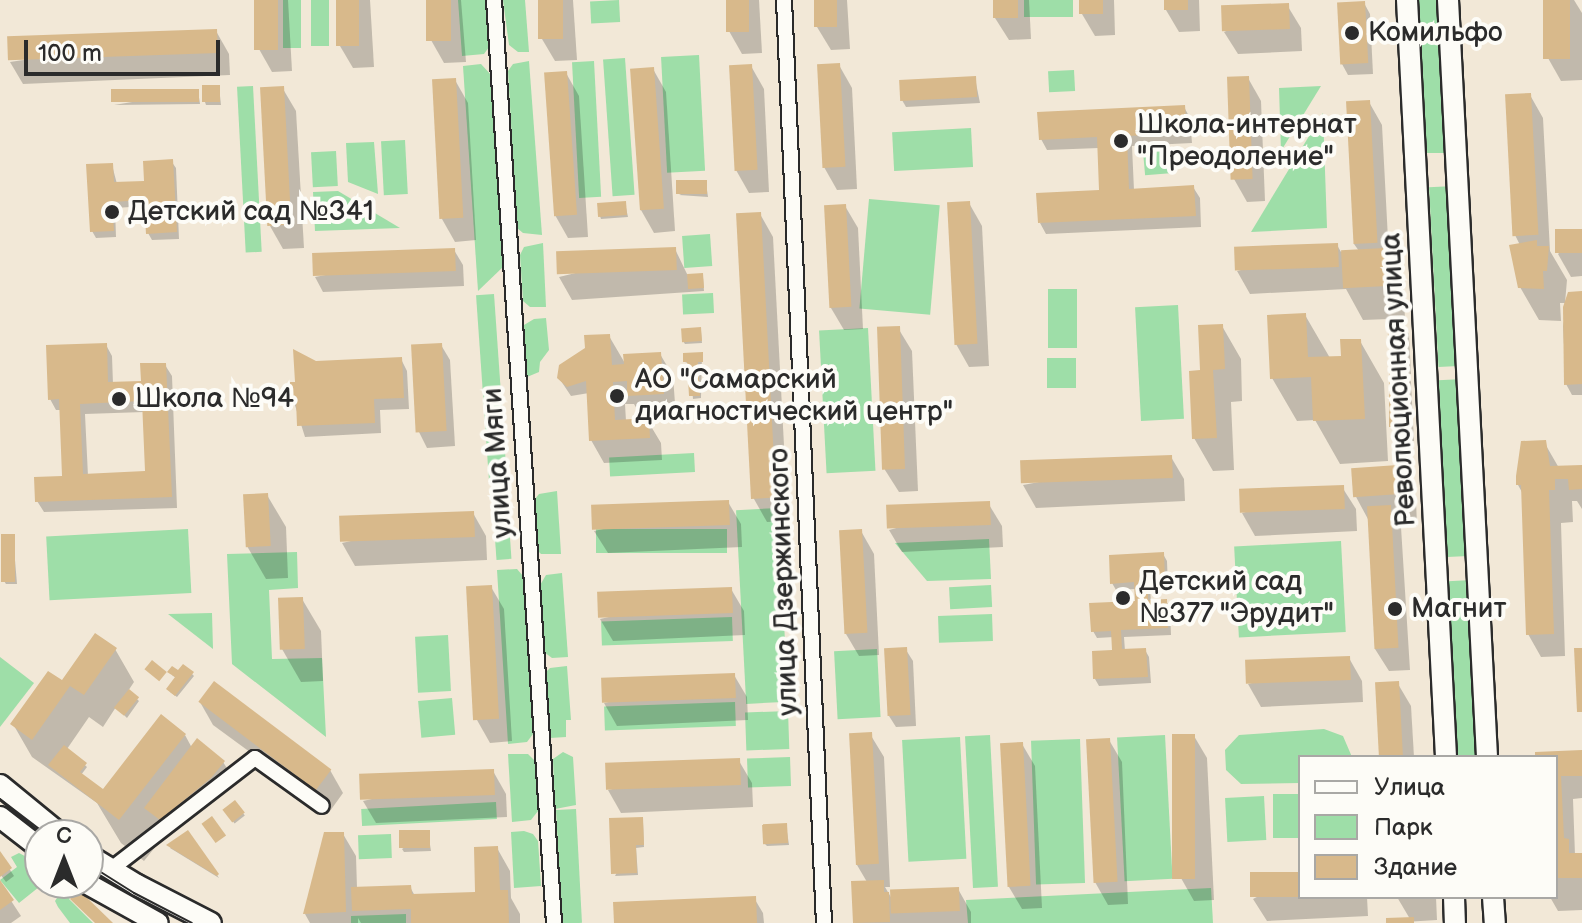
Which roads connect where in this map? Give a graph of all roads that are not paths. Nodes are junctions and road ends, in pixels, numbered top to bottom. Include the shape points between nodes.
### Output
1 (494, 0) edge
2 (784, 0) edge
3 (1407, 0) edge
4 (1448, 0) edge
5 (1446, 755) edge
6 (1487, 755) edge
7 (0, 785) edge
8 (322, 806) dead end
9 (0, 817) edge
10 (41, 819) edge
11 (24, 836) edge
12 (104, 866) edge
13 (110, 870) junction
14 (104, 893) edge
15 (1454, 899) edge
16 (1493, 899) edge
17 (158, 923) edge
18 (211, 923) edge
19 (554, 923) edge
20 (824, 923) edge
21 (1455, 923) edge
22 (1495, 923) edge

1 - 19 street, улица Мяги
2 - 20 street, улица Дзержинского
3 - 5 main road, Революционная улица
4 - 6 main road
7 - 10 main road
8 - 13 street via 255,758
9 - 11 main road
12 - 13 main road
13 - 18 main road
14 - 17 main road
15 - 21 main road
16 - 22 main road

